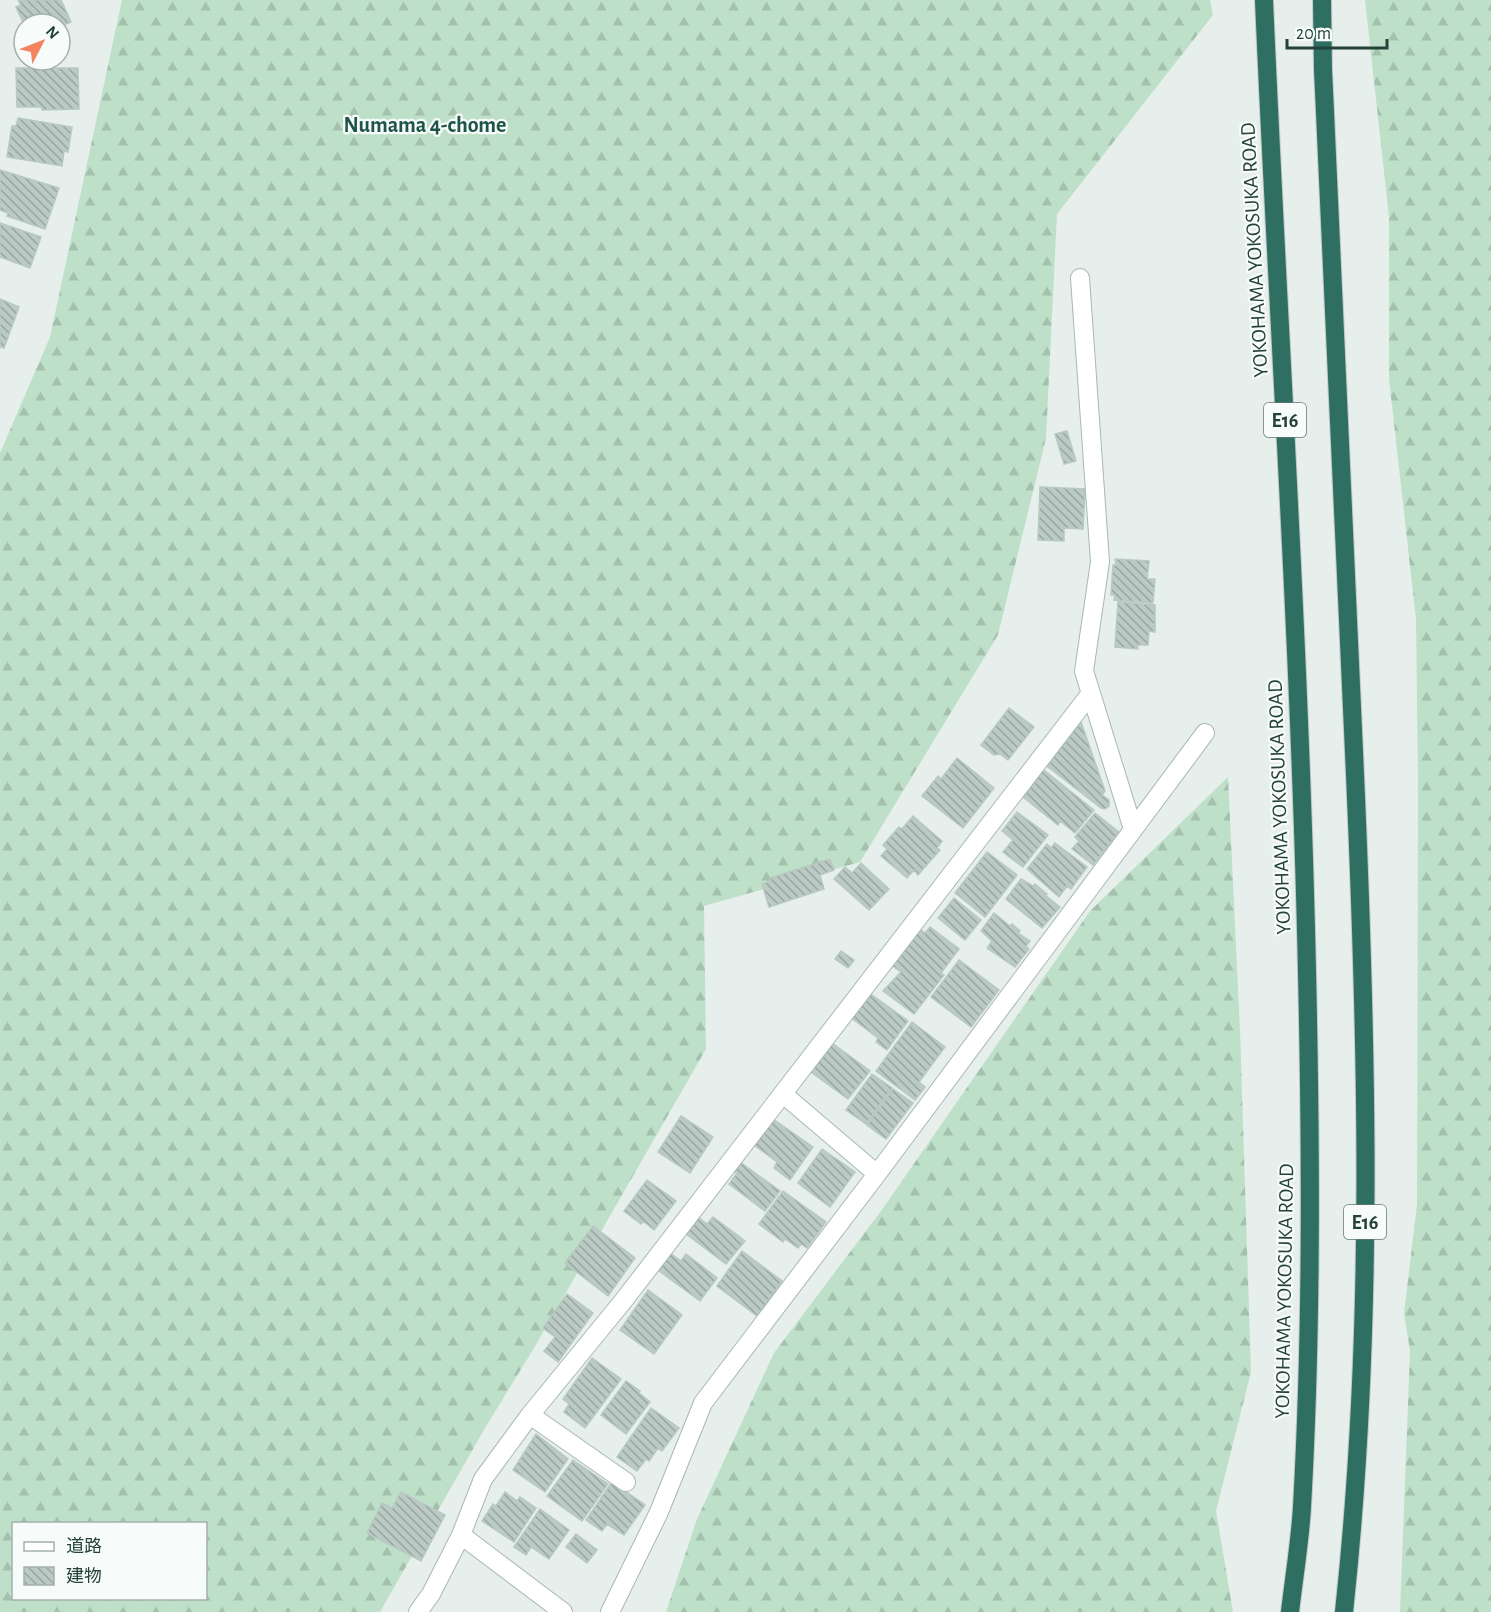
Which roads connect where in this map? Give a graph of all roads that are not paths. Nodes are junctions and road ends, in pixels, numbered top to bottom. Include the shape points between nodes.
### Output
1 (1264, 0) edge
2 (1322, 0) edge
3 (1080, 278) dead end
4 (1091, 693) junction
5 (1205, 733) dead end
6 (1133, 829) junction
7 (783, 1094) junction
8 (877, 1174) junction
9 (530, 1415) junction
10 (626, 1482) dead end
11 (461, 1535) junction
12 (418, 1612) edge
13 (563, 1612) edge
14 (610, 1612) edge
15 (1290, 1612) edge
16 (1344, 1612) edge

1 - 15 highway, YOKOHAMA YOKOSUKA ROAD / E16 via 1291,529 1309,1069 1310,1291 1302,1511
2 - 16 highway, E16 via 1366,1053 1364,1292 1355,1515
3 - 4 street via 1100,562 1084,671
4 - 6 street
4 - 7 street
5 - 6 street
6 - 8 street
7 - 8 street
7 - 9 street
8 - 14 street via 703,1403 659,1512
9 - 10 street
9 - 11 street via 483,1479
11 - 12 street
11 - 13 street

